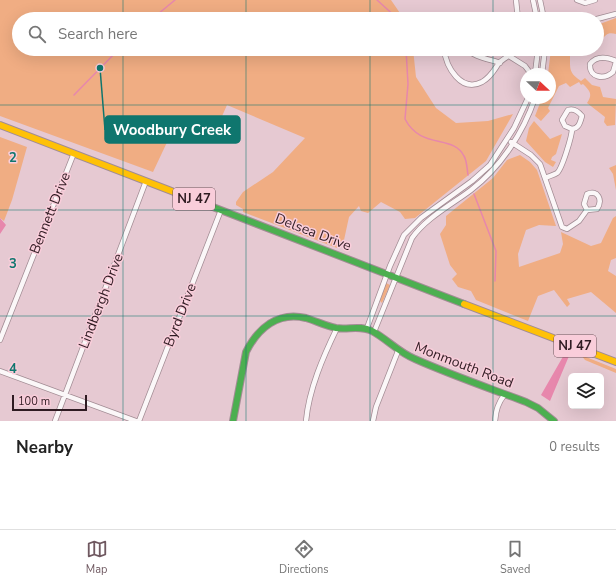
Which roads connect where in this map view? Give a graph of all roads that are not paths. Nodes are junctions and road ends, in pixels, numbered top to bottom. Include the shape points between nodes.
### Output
1 (516, 0) edge
2 (533, 0) edge
3 (540, 0) edge
4 (577, 0) edge
5 (595, 0) edge
6 (588, 1) edge
7 (517, 12) edge
8 (536, 12) edge
9 (543, 12) edge
10 (616, 14) edge
11 (604, 17) edge
12 (446, 56) edge
13 (477, 56) edge
14 (509, 56) joint
15 (537, 56) edge
16 (544, 56) edge
17 (616, 62) edge
18 (500, 63) junction
19 (526, 68) edge
20 (536, 68) edge
21 (543, 68) edge
22 (525, 104) edge
23 (532, 104) edge
24 (0, 125) edge
25 (572, 129) junction
26 (507, 140) junction
27 (513, 143) junction
28 (74, 154) junction
29 (545, 178) junction
30 (146, 181) junction
31 (221, 210) junction
32 (588, 210) dead end
33 (387, 274) junction
34 (396, 277) junction
35 (337, 328) junction
36 (367, 328) junction
37 (374, 332) junction
38 (0, 340) edge
39 (398, 351) junction
40 (616, 362) edge
41 (0, 371) edge
42 (65, 394) junction
43 (505, 394) junction
44 (55, 421) edge
45 (136, 421) edge
46 (139, 421) edge
47 (233, 421) edge
48 (306, 421) edge
49 (373, 421) edge
50 (495, 421) edge
51 (554, 421) edge

1 - 7 street
2 - 8 street
3 - 9 street
4 - 6 street
5 - 6 street
10 - 11 street
12 - 18 street via 450,71 459,79 474,85 483,82
13 - 18 street
14 - 18 street
14 - 19 street
15 - 20 street
16 - 21 street
17 - 17 street via 604,57 598,58 590,64 590,69 592,74 604,76 613,72
22 - 26 street
23 - 27 street
24 - 28 main road, Delsea Drive / NJ 47
25 - 25 street via 580,124 582,116 572,109 568,110 562,120 565,126
25 - 29 street via 561,168
26 - 27 street
26 - 33 street via 483,171 409,230
27 - 29 street via 540,164
27 - 34 street via 489,174 416,232 407,246
28 - 30 main road, Delsea Drive / NJ 47
28 - 38 street, Bennett Drive
29 - 32 street via 562,227 568,229 574,226
30 - 31 main road, Delsea Drive / NJ 47
30 - 42 street, Lindbergh Drive
31 - 33 main road, Delsea Drive / NJ 47
31 - 46 street, Byrd Drive
33 - 34 main road, Delsea Drive / NJ 47
33 - 36 street
34 - 37 street
34 - 40 main road, Delsea Drive / NJ 47
35 - 36 main road
35 - 47 main road via 305,318 285,316 260,329 246,352
35 - 48 street via 316,379 308,403
36 - 37 main road, Monmouth Road
37 - 39 main road, Monmouth Road
39 - 43 main road, Monmouth Road
39 - 49 street
41 - 42 street
42 - 44 street, Lindbergh Drive
42 - 45 street
43 - 50 street via 496,410
43 - 51 main road, Monmouth Road via 538,408

